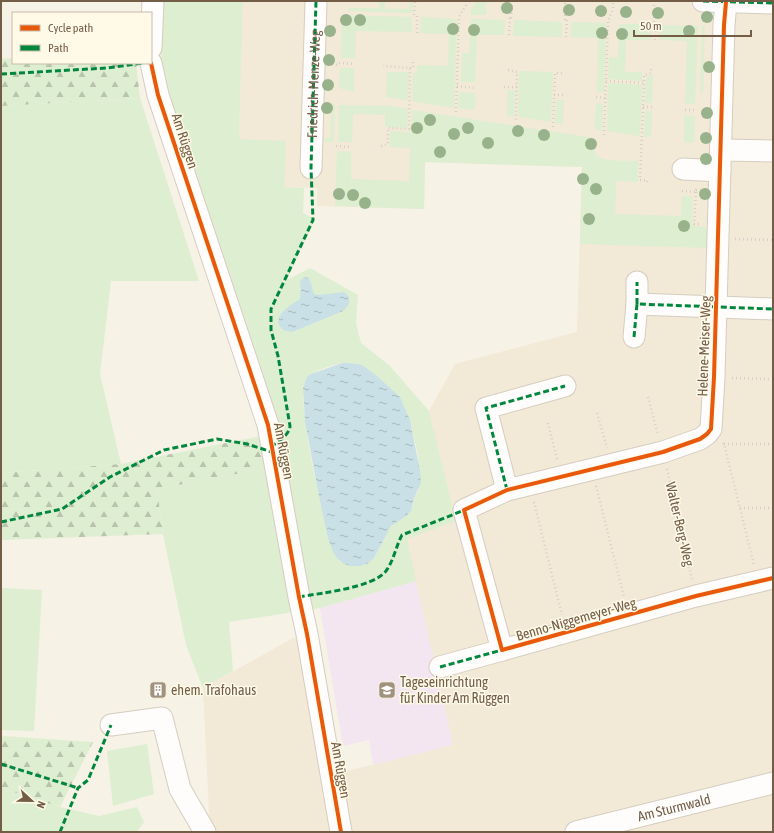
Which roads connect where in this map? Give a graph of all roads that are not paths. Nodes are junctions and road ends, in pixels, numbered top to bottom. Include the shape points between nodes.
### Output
1 (153, 1) edge
2 (316, 1) edge
3 (703, 1) edge
4 (726, 2) junction
5 (773, 3) edge
6 (152, 24) edge
7 (151, 64) edge
8 (721, 150) junction
9 (773, 151) edge
10 (311, 168) dead end
11 (683, 169) dead end
12 (720, 171) junction
13 (637, 282) dead end
14 (636, 304) junction
15 (716, 306) junction
16 (773, 309) edge
17 (634, 337) dead end
18 (565, 386) dead end
19 (506, 490) junction
20 (765, 580) edge
21 (502, 650) junction
22 (440, 667) dead end
23 (111, 725) dead end
24 (773, 783) edge
25 (205, 832) edge
26 (341, 832) edge
27 (576, 832) edge

1 - 6 street
2 - 10 street, Friedrich-Menze-Weg
3 - 4 street
4 - 5 street
4 - 8 street, Helene-Meiser-Weg
7 - 26 street, Am Rüggen via 158,95 268,425
8 - 9 street
8 - 12 street, Helene-Meiser-Weg
11 - 12 street
12 - 15 street, Helene-Meiser-Weg
13 - 14 street
14 - 15 street, Helene-Meiser-Weg
14 - 17 street
15 - 16 street
15 - 19 street, Helene-Meiser-Weg via 711,429 716,439 700,439 663,452
18 - 19 street via 486,408
19 - 21 street, Benno-Niggemeyer-Weg via 464,510
20 - 21 street, Benno-Niggemeyer-Weg via 696,596
21 - 22 street, Benno-Niggemeyer-Weg
23 - 25 street via 162,718 180,789
24 - 27 street, Am Sturmwald

